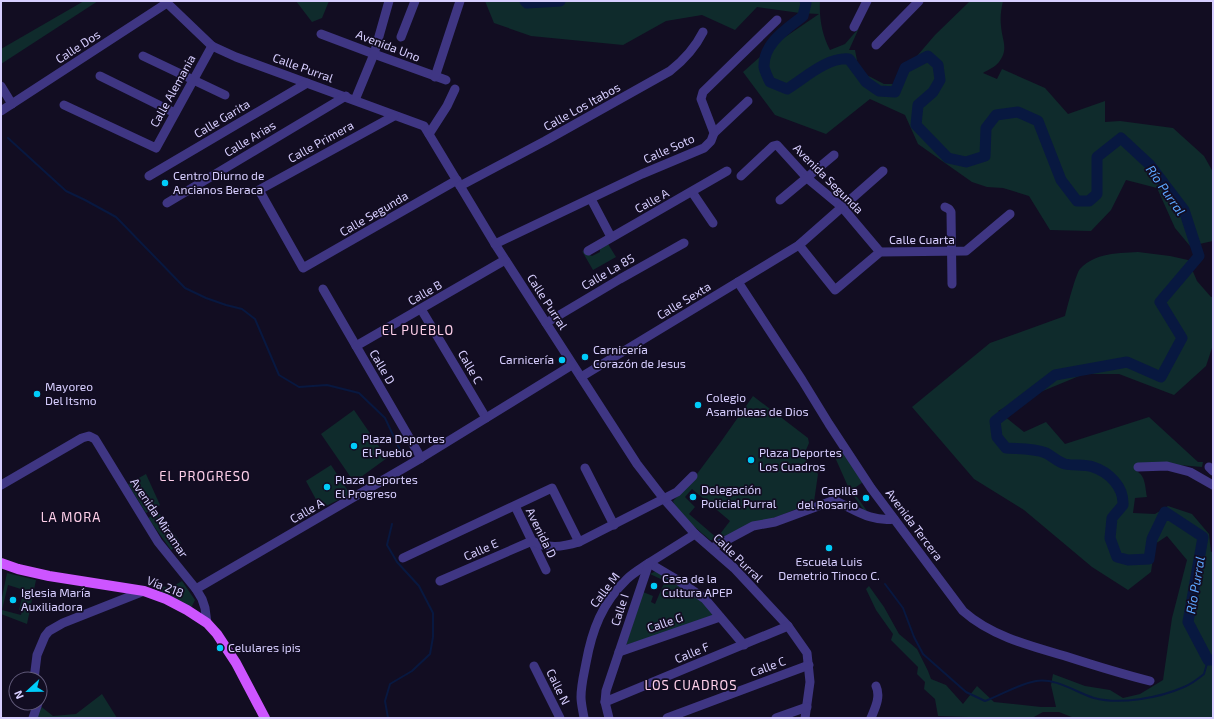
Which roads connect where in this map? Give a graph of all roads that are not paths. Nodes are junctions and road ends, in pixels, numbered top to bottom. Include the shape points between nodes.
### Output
1 (389, 1) edge
2 (415, 1) edge
3 (460, 1) edge
4 (867, 1) edge
5 (919, 1) edge
6 (166, 2) edge
7 (777, 20) dead end
8 (854, 27) dead end
9 (703, 32) dead end
10 (321, 34) dead end
11 (402, 37) dead end
12 (876, 45) dead end
13 (212, 46) junction
14 (374, 54) junction
15 (143, 56) dead end
16 (100, 76) dead end
17 (435, 77) junction
18 (193, 80) junction
19 (446, 80) dead end
20 (307, 83) junction
21 (1, 86) edge
22 (455, 89) dead end
23 (225, 95) dead end
24 (346, 96) junction
25 (356, 100) junction
26 (748, 101) dead end
27 (12, 104) junction
28 (64, 105) dead end
29 (1, 111) edge
30 (175, 113) junction
31 (394, 116) junction
32 (714, 133) junction
33 (428, 134) junction
34 (834, 155) dead end
35 (727, 171) dead end
36 (883, 171) dead end
37 (149, 176) dead end
38 (741, 176) dead end
39 (807, 178) junction
40 (458, 183) junction
41 (692, 192) junction
42 (591, 199) junction
43 (780, 200) dead end
44 (166, 203) dead end
45 (842, 207) junction
46 (945, 207) dead end
47 (1010, 214) dead end
48 (713, 223) dead end
49 (611, 237) junction
50 (684, 243) dead end
51 (495, 244) junction
52 (799, 245) junction
53 (588, 251) dead end
54 (880, 252) junction
55 (952, 252) junction
56 (506, 260) junction
57 (303, 268) joint
58 (738, 282) junction
59 (952, 284) dead end
60 (323, 288) dead end
61 (421, 309) junction
62 (546, 323) junction
63 (356, 346) junction
64 (572, 365) junction
65 (581, 377) junction
66 (486, 418) junction
67 (421, 458) junction
68 (1138, 467) dead end
69 (585, 468) dead end
70 (693, 476) dead end
71 (1, 485) edge
72 (1213, 485) edge
73 (664, 499) junction
74 (515, 506) junction
75 (894, 518) junction
76 (614, 525) junction
77 (695, 534) junction
78 (532, 540) junction
79 (579, 542) junction
80 (712, 548) junction
81 (403, 558) dead end
82 (1, 563) edge
83 (649, 563) junction
84 (546, 570) dead end
85 (440, 581) dead end
86 (196, 589) junction
87 (144, 591) junction
88 (720, 617) junction
89 (206, 623) junction
90 (788, 626) junction
91 (744, 645) junction
92 (619, 652) junction
93 (809, 665) junction
94 (534, 666) dead end
95 (35, 671) edge
96 (1150, 681) dead end
97 (876, 686) dead end
98 (605, 702) junction
99 (807, 707) junction
100 (265, 718) edge
101 (560, 718) edge
102 (584, 718) edge
103 (609, 718) edge
104 (667, 718) edge
105 (776, 718) edge
106 (805, 718) edge
107 (871, 718) edge

1 - 14 street
2 - 11 street
3 - 17 street
4 - 8 street
5 - 12 street
6 - 13 street, Calle Purral
6 - 27 street, Calle Dos
7 - 32 street via 703,92 701,99
9 - 40 street, Calle Los Itabos via 693,48 670,71 545,141
10 - 14 street, Avenida Uno
13 - 18 street, Calle Alemania
13 - 20 street, Calle Purral
14 - 17 street, Avenida Uno
14 - 25 street
15 - 18 street
16 - 30 street
17 - 19 street, Avenida Uno
18 - 23 street
18 - 30 street, Calle Alemania
20 - 24 street, Calle Purral
20 - 37 street, Calle Garita
21 - 27 street
22 - 33 street
24 - 25 street, Calle Purral
24 - 44 street, Calle Arias
25 - 31 street, Calle Purral
26 - 32 street, Calle Soto
27 - 29 street, Calle Dos
28 - 30 street, Calle Alemania via 156,148
31 - 33 street, Calle Purral via 424,126
31 - 57 street, Calle Primera via 259,190
32 - 42 street, Calle Soto via 704,148
33 - 40 street, Calle Purral
34 - 39 street
35 - 41 street, Calle A
36 - 45 street, Calle Sexta
38 - 39 street, Avenida Segunda via 777,145
39 - 43 street
39 - 45 street, Avenida Segunda
40 - 51 street, Calle Purral
40 - 57 street, Calle Segunda
41 - 48 street
41 - 49 street, Calle A
42 - 49 street
42 - 51 street, Calle Soto
45 - 52 street, Calle Sexta
45 - 54 street, Avenida Segunda
46 - 55 street via 952,212
47 - 55 street, Calle Cuarta via 968,250
49 - 53 street, Calle A
50 - 62 street, Calle La 85
51 - 56 street, Calle Purral
52 - 54 street, Calle Cuarta via 835,290
52 - 58 street, Calle Sexta
54 - 55 street, Calle Cuarta
55 - 59 street
56 - 61 street, Calle B
56 - 62 street, Calle Purral
58 - 65 street, Calle Sexta
58 - 75 street, Avenida Tercera via 850,457
60 - 63 street, Calle D
61 - 63 street, Calle B
61 - 66 street, Calle C
62 - 64 street, Calle Purral
63 - 67 street, Calle D
64 - 65 street, Calle Purral
64 - 66 street, Calle A
65 - 73 street, Calle Purral via 637,464
66 - 67 street, Calle A
67 - 86 street, Calle A
68 - 72 street via 1167,466 1190,472
69 - 76 street
70 - 73 street via 677,492
71 - 86 street, Avenida Miramar via 82,438 95,438 158,542
73 - 76 street
73 - 77 street, Calle Purral
74 - 78 street, Avenida D
74 - 79 street via 552,488
74 - 81 street
75 - 80 street via 875,518 832,501 775,522 753,526
75 - 96 street, Avenida Tercera via 957,604 978,623 1038,648
76 - 79 street
77 - 80 street, Calle Purral
77 - 83 street
78 - 79 street via 553,547
78 - 84 street, Avenida D
78 - 85 street, Calle E
80 - 90 street, Calle Purral
82 - 87 main road, Vía 218 via 49,576
83 - 88 street via 705,599
83 - 92 street, Calle I
83 - 102 street, Calle M via 628,578 616,591 596,622 582,684
86 - 89 street, Avenida Miramar via 205,608
87 - 89 main road, Vía 218 via 166,599
87 - 95 street via 63,623 50,631 45,636 38,655
88 - 91 street
88 - 92 street, Calle G
89 - 100 main road, Vía 218 via 226,646
90 - 91 street, Calle F
90 - 93 street, Calle Purral via 807,653
91 - 98 street, Calle F
92 - 98 street, Calle I via 606,691
93 - 99 street, Calle Purral
93 - 104 street, Calle C
94 - 101 street, Calle N
97 - 107 street via 877,703
98 - 103 street, Calle I
99 - 105 street
99 - 106 street, Calle Purral

